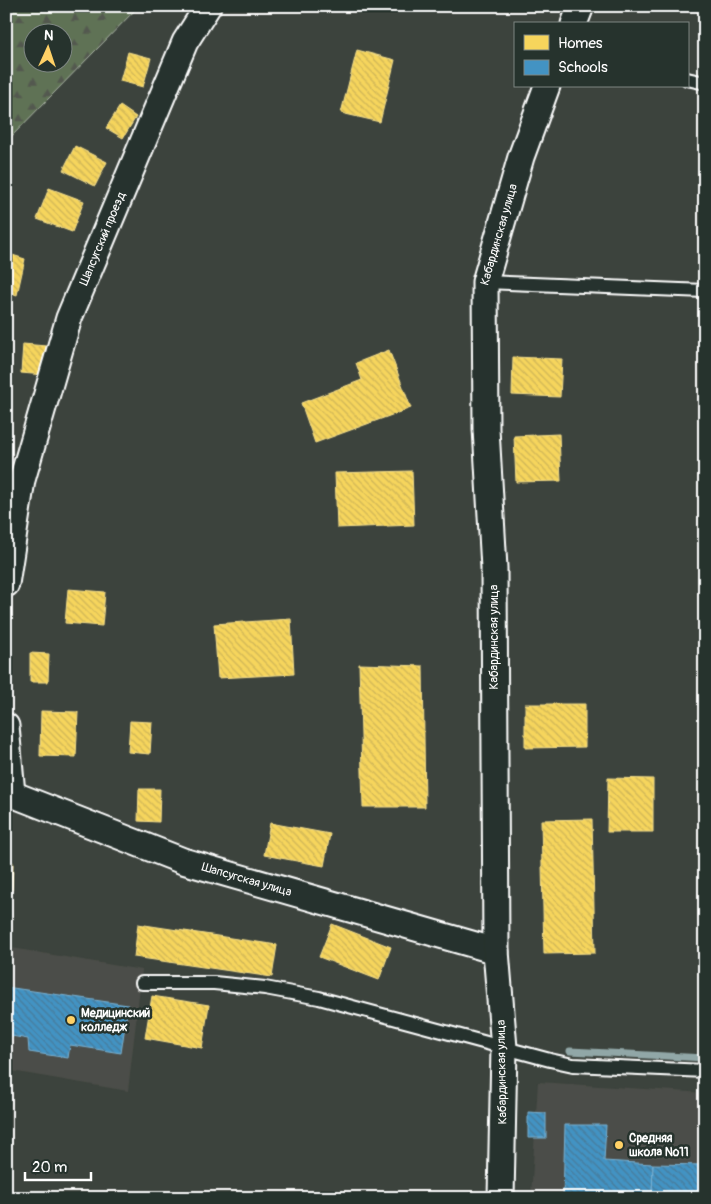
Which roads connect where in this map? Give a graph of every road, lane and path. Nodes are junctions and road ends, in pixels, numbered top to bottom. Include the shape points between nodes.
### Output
1 (208, 6) edge
2 (581, 6) edge
3 (575, 22) edge
4 (688, 79) edge
5 (705, 83) edge
6 (545, 88) edge
7 (485, 282) junction
8 (705, 291) edge
9 (14, 479) edge
10 (6, 584) edge
11 (6, 726) edge
12 (9, 797) edge
13 (496, 951) junction
14 (142, 983) dead end
15 (504, 1048) junction
16 (705, 1071) edge
17 (501, 1198) edge

1 - 9 street, Шапсугский проезд via 185,42 69,318
2 - 3 street
4 - 5 lane
6 - 7 street, Кабардинская улица via 521,157
7 - 8 lane
7 - 13 street, Кабардинская улица via 486,429 494,568
9 - 10 street, Шапсугский проезд
11 - 12 street
12 - 13 street, Шапсугская улица via 183,861
13 - 15 street, Кабардинская улица
14 - 15 lane via 265,988 319,998
15 - 16 lane via 573,1064
15 - 17 street, Кабардинская улица

